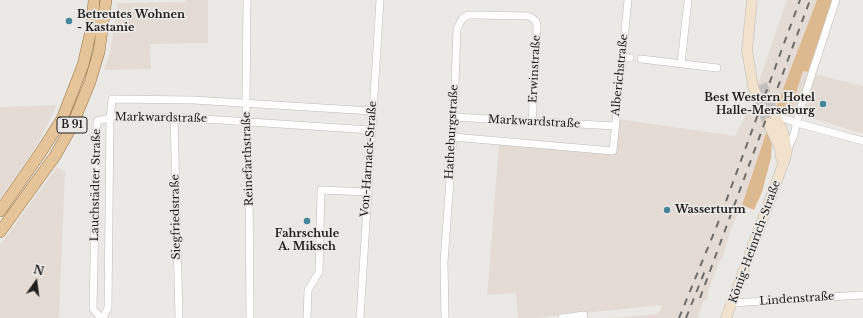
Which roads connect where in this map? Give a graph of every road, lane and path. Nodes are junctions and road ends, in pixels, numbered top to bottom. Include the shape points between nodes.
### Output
1 (94, 0) edge
2 (106, 0) edge
3 (247, 0) edge
4 (380, 0) edge
5 (628, 0) edge
6 (688, 0) edge
7 (752, 0) edge
8 (836, 0) edge
9 (532, 17) joint
10 (622, 57) junction
11 (630, 58) dead end
12 (641, 59) dead end
13 (681, 64) junction
14 (717, 68) dead end
15 (752, 73) junction
16 (762, 84) tunnel mouth
17 (757, 97) tunnel mouth
18 (246, 103) junction
19 (372, 111) junction
20 (174, 117) junction
21 (453, 117) junction
22 (772, 117) junction
23 (110, 118) junction
24 (247, 122) junction
25 (532, 122) junction
26 (797, 123) junction
27 (615, 126) junction
28 (371, 130) junction
29 (453, 137) junction
30 (863, 140) edge
31 (787, 150) junction
32 (612, 151) joint
33 (782, 166) junction
34 (367, 192) junction
35 (0, 211) edge
36 (0, 232) edge
37 (863, 295) edge
38 (732, 303) junction
39 (584, 317) edge
40 (102, 318) edge
41 (179, 318) edge
42 (250, 318) edge
43 (307, 318) edge
44 (360, 318) edge
45 (446, 318) edge
46 (562, 318) edge
47 (726, 318) edge

1 - 35 main road, B 91 via 86,53 62,119
2 - 36 main road, B 91 via 99,52 72,126 55,156
3 - 18 street, Reinefarthstraße
4 - 19 street, Von-Harnack-Straße
5 - 10 street, Alberichstraße
6 - 13 street
7 - 15 main road via 747,43
8 - 26 street, König-Heinrich-Straße
9 - 21 street, Hatheburgstraße via 468,15 459,22
9 - 25 street, Erwinstraße via 537,25
10 - 11 street
10 - 27 street, Alberichstraße
12 - 13 street
13 - 14 street
15 - 16 main road
15 - 17 main road
18 - 19 street, Markwardstraße
18 - 23 street, Markwardstraße via 112,99
18 - 24 street, Reinefarthstraße
19 - 28 street, Von-Harnack-Straße
20 - 23 street, Markwardstraße
20 - 24 street, Markwardstraße
20 - 41 street, Siegfriedstraße
21 - 25 street, Markwardstraße
21 - 29 street, Hatheburgstraße
22 - 26 street via 780,116
22 - 31 main road via 782,132
22 - 33 main road, König-Heinrich-Straße
23 - 40 street, Lauchstädter Straße via 108,308
23 - 40 street, Lauchstädter Straße via 97,121 93,309
24 - 28 street, Markwardstraße
24 - 42 street, Reinefarthstraße
25 - 27 street, Markwardstraße
26 - 30 street
26 - 31 street, König-Heinrich-Straße
27 - 32 street, Alberichstraße
28 - 34 street, Von-Harnack-Straße
29 - 32 street, Markwardstraße
29 - 45 street, Hatheburgstraße via 444,262
31 - 33 main road, König-Heinrich-Straße
33 - 38 main road, König-Heinrich-Straße
34 - 43 street via 321,190 319,272 308,290
34 - 44 street, Von-Harnack-Straße
37 - 38 street, Lindenstraße
38 - 47 main road, König-Heinrich-Straße
39 - 46 street

